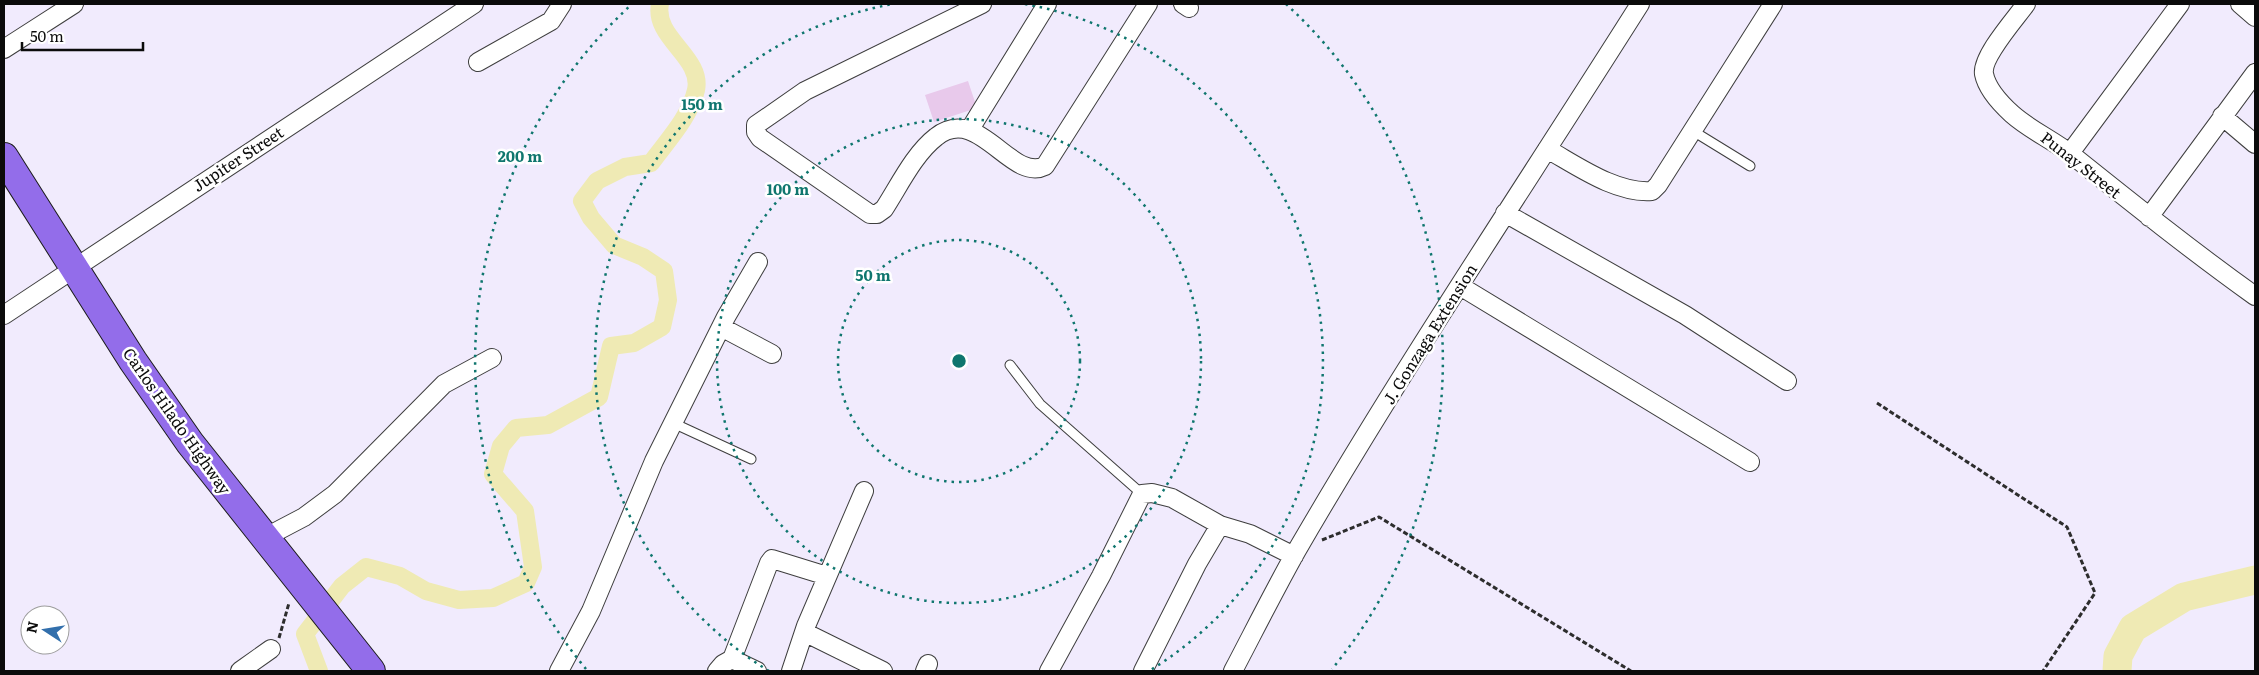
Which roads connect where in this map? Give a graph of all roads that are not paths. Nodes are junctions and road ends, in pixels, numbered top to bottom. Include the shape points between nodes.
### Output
1 (74, 4) edge
2 (474, 4) edge
3 (562, 4) edge
4 (982, 4) edge
5 (1047, 4) edge
6 (1148, 4) edge
7 (1640, 4) edge
8 (2026, 4) edge
9 (2180, 4) edge
10 (2240, 4) edge
11 (1768, 6) edge
12 (2255, 17) edge
13 (4, 49) edge
14 (478, 62) dead end
15 (2255, 73) edge
16 (2222, 116) junction
17 (970, 129) junction
18 (1693, 131) junction
19 (2255, 144) edge
20 (1547, 149) junction
21 (2070, 153) junction
22 (4, 157) edge
23 (1750, 166) dead end
24 (1505, 213) junction
25 (2149, 218) junction
26 (758, 262) dead end
27 (75, 269) junction
28 (1460, 286) junction
29 (2255, 296) edge
30 (4, 315) edge
31 (721, 327) junction
32 (772, 354) dead end
33 (492, 358) dead end
34 (1010, 365) dead end
35 (1787, 381) dead end
36 (673, 423) junction
37 (751, 459) dead end
38 (1750, 462) dead end
39 (864, 491) dead end
40 (1142, 494) junction
41 (1220, 525) junction
42 (264, 538) junction
43 (1296, 553) junction
44 (827, 576) junction
45 (804, 632) junction
46 (271, 648) road end
47 (732, 658) junction
48 (369, 668) edge
49 (240, 671) edge
50 (559, 671) edge
51 (718, 671) edge
52 (757, 671) edge
53 (791, 671) edge
54 (883, 671) edge
55 (1049, 671) edge
56 (1143, 671) edge
57 (1233, 671) edge

1 - 13 street
2 - 27 street, Jupiter Street
3 - 14 street via 550,21
4 - 17 street via 805,91 756,125 760,138 870,214 884,209 927,144 946,130
5 - 17 street
6 - 17 street via 1045,166 1039,169 1027,167
7 - 20 street, J. Gonzaga Extension
8 - 21 street, Punay Street via 1987,60 1984,72 1988,86 2012,114
9 - 21 street
10 - 12 street
11 - 18 street
15 - 16 street
16 - 19 street
16 - 25 street
18 - 20 street via 1652,191 1633,190 1590,174
18 - 23 lane
20 - 24 street, J. Gonzaga Extension
21 - 25 street, Punay Street
22 - 27 main road, Carlos Hilado Highway
24 - 28 street, J. Gonzaga Extension
24 - 35 street via 1684,315
25 - 29 street, Punay Street
26 - 31 street
27 - 30 street, Jupiter Street
27 - 42 main road, Carlos Hilado Highway via 190,444
28 - 38 street
28 - 43 street, J. Gonzaga Extension
31 - 32 street
31 - 36 street
33 - 42 street via 444,384 335,494 304,517
34 - 40 lane via 1040,404
36 - 37 lane
36 - 50 street via 591,611
39 - 44 street
40 - 41 street via 1172,498
40 - 55 street
41 - 43 street
41 - 56 street
42 - 48 main road, Carlos Hilado Highway
43 - 57 street, J. Gonzaga Extension
44 - 45 street
44 - 47 street via 772,559
45 - 53 street
45 - 54 street
46 - 49 street
47 - 51 street
47 - 52 street

